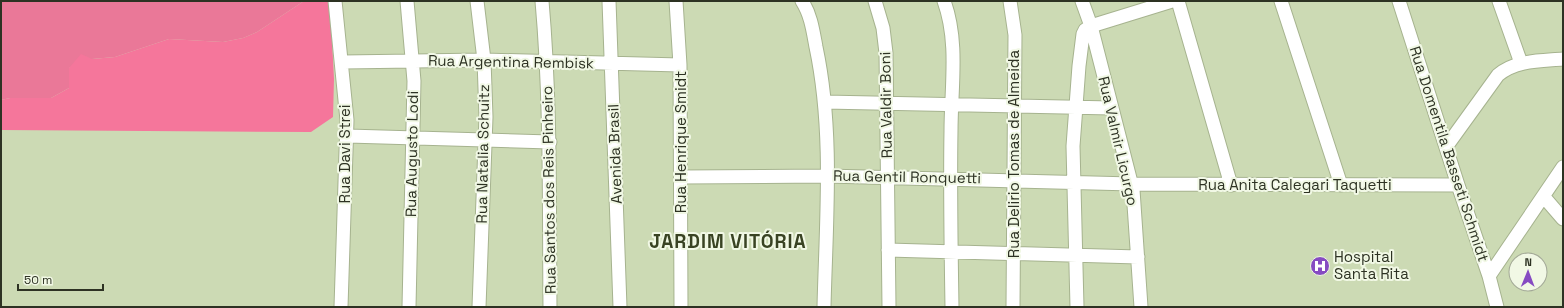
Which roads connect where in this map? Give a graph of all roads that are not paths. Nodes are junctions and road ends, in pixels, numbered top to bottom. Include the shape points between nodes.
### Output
1 (335, 1) edge
2 (407, 1) edge
3 (477, 1) edge
4 (542, 1) edge
5 (609, 1) edge
6 (676, 1) edge
7 (802, 1) edge
8 (875, 1) edge
9 (944, 1) edge
10 (1010, 1) edge
11 (1082, 1) edge
12 (1172, 1) edge
13 (1178, 1) edge
14 (1281, 1) edge
15 (1399, 1) edge
16 (1504, 2) edge
17 (1091, 26) junction
18 (1563, 59) edge
19 (413, 60) junction
20 (484, 60) junction
21 (547, 61) junction
22 (343, 62) junction
23 (612, 64) junction
24 (1521, 64) junction
25 (680, 65) junction
26 (825, 102) junction
27 (887, 103) junction
28 (951, 105) junction
29 (1015, 106) junction
30 (1075, 108) junction
31 (1112, 108) junction
32 (348, 136) junction
33 (413, 137) junction
34 (486, 140) junction
35 (550, 142) junction
36 (1446, 147) junction
37 (1563, 167) edge
38 (827, 176) junction
39 (682, 177) junction
40 (888, 178) junction
41 (950, 179) junction
42 (1014, 180) junction
43 (1073, 182) junction
44 (1132, 184) junction
45 (1231, 185) junction
46 (1341, 185) junction
47 (1458, 185) junction
48 (1544, 197) junction
49 (1563, 219) edge
50 (888, 250) junction
51 (951, 252) junction
52 (1013, 253) junction
53 (1076, 255) junction
54 (1138, 257) junction
55 (1489, 276) junction
56 (341, 307) edge
57 (409, 307) edge
58 (479, 307) edge
59 (550, 307) edge
60 (620, 307) edge
61 (681, 307) edge
62 (824, 307) edge
63 (888, 307) edge
64 (952, 307) edge
65 (1013, 307) edge
66 (1077, 307) edge
67 (1141, 307) edge
68 (1497, 307) edge

1 - 22 street, Rua Davi Strei
2 - 19 street, Rua Augusto Lodi
3 - 20 street, Rua Natalia Schuitz
4 - 21 street, Rua Santos dos Reis Pinheiro
5 - 23 street, Avenida Brasil
6 - 25 street, Rua Henrique Smidt
7 - 26 street via 812,25
8 - 27 street, Rua Valdir Boni via 885,38
9 - 28 street via 952,33
10 - 29 street, Rua Delirio Tomas de Almeida via 1015,34
11 - 17 street, Rua Valmir Licurgo
12 - 17 street
13 - 45 street
14 - 46 street
15 - 36 street, Rua Domentila Basseti Schmidt
16 - 24 street
17 - 30 street via 1085,30 1082,38
17 - 31 street, Rua Valmir Licurgo
18 - 24 street
19 - 20 street, Rua Argentina Rembisk
19 - 22 street, Rua Argentina Rembisk
19 - 33 street, Rua Augusto Lodi
20 - 21 street, Rua Argentina Rembisk
20 - 34 street, Rua Natalia Schuitz
21 - 23 street, Rua Argentina Rembisk
21 - 35 street, Rua Santos dos Reis Pinheiro
22 - 32 street, Rua Davi Strei
23 - 25 street, Rua Argentina Rembisk
23 - 60 street, Avenida Brasil
24 - 36 street via 1505,69 1498,75
25 - 39 street, Rua Henrique Smidt
26 - 27 street
26 - 38 street
27 - 28 street
27 - 40 street, Rua Valdir Boni
28 - 29 street
28 - 41 street
29 - 30 street
29 - 42 street, Rua Delirio Tomas de Almeida
30 - 31 street
30 - 43 street
31 - 44 street, Rua Valmir Licurgo
32 - 33 street
32 - 56 street, Rua Davi Strei
33 - 34 street
33 - 57 street, Rua Augusto Lodi
34 - 35 street
34 - 58 street, Rua Natalia Schuitz
35 - 59 street, Rua Santos dos Reis Pinheiro
36 - 47 street, Rua Domentila Basseti Schmidt
37 - 48 street
38 - 39 street, Rua Gentil Ronquetti
38 - 40 street, Rua Gentil Ronquetti
38 - 62 street
39 - 61 street, Rua Henrique Smidt
40 - 41 street, Rua Gentil Ronquetti
40 - 50 street, Rua Valdir Boni
41 - 42 street, Rua Gentil Ronquetti
41 - 51 street
42 - 43 street, Rua Gentil Ronquetti
42 - 52 street, Rua Delirio Tomas de Almeida
43 - 44 street, Rua Gentil Ronquetti
43 - 53 street
44 - 45 street, Rua Anita Calegari Taquetti
44 - 54 street, Rua Valmir Licurgo
45 - 46 street, Rua Anita Calegari Taquetti
46 - 47 street, Rua Anita Calegari Taquetti
47 - 55 street, Rua Domentila Basseti Schmidt
48 - 49 street
48 - 55 street
50 - 51 street
50 - 63 street, Rua Valdir Boni
51 - 52 street
51 - 64 street
52 - 53 street
52 - 65 street, Rua Delirio Tomas de Almeida
53 - 54 street
53 - 66 street
54 - 67 street, Rua Valmir Licurgo
55 - 68 street, Rua Domentila Basseti Schmidt

